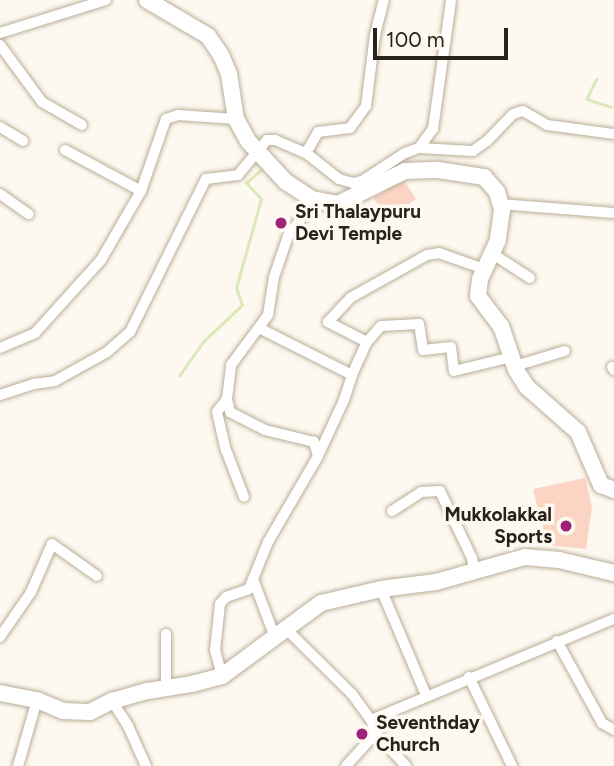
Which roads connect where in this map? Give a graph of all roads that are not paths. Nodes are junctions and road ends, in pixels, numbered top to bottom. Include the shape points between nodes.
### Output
1 (106, 0) edge
2 (147, 0) edge
3 (451, 0) edge
4 (382, 1) edge
5 (168, 6) edge
6 (0, 33) edge
7 (0, 45) edge
8 (236, 119) junction
9 (82, 125) dead end
10 (1, 130) edge
11 (614, 134) edge
12 (23, 141) dead end
13 (419, 148) junction
14 (65, 150) dead end
15 (256, 153) junction
16 (306, 153) junction
17 (141, 191) junction
18 (0, 194) edge
19 (319, 202) junction
20 (500, 204) junction
21 (614, 213) edge
22 (29, 214) dead end
23 (493, 254) junction
24 (484, 269) junction
25 (530, 278) dead end
26 (258, 328) junction
27 (367, 342) junction
28 (0, 348) edge
29 (565, 351) dead end
30 (514, 361) junction
31 (352, 375) junction
32 (0, 396) edge
33 (227, 399) junction
34 (318, 456) junction
35 (614, 489) edge
36 (244, 497) dead end
37 (392, 511) dead end
38 (474, 570) junction
39 (614, 573) edge
40 (97, 576) dead end
41 (253, 578) junction
42 (381, 589) junction
43 (614, 619) edge
44 (279, 632) junction
45 (166, 634) dead end
46 (0, 637) edge
47 (557, 641) junction
48 (222, 676) junction
49 (469, 677) junction
50 (166, 688) junction
51 (1, 690) edge
52 (426, 695) junction
53 (37, 700) junction
54 (112, 701) junction
55 (371, 720) junction
56 (614, 730) edge
57 (376, 733) junction
58 (18, 766) edge
59 (146, 766) edge
60 (346, 766) edge
61 (406, 766) edge
62 (512, 766) edge

1 - 6 street
2 - 5 main road
3 - 13 street via 433,129
4 - 16 street via 366,106 350,128 318,132
5 - 8 main road via 208,36 221,55 235,97
7 - 9 street via 42,102
8 - 15 main road
8 - 17 street via 168,117
10 - 12 street
11 - 13 street via 547,125 523,111 513,114 473,151
13 - 16 street via 353,183 339,179
14 - 17 street
15 - 16 street via 267,141 275,140
15 - 19 main road via 286,182
15 - 32 street via 238,175 206,179 130,332 107,352 55,381
17 - 28 street via 101,260 35,333
18 - 22 street
19 - 20 main road via 338,204 405,171 438,170 484,177 497,192
19 - 26 street via 288,236 274,277 268,315
20 - 21 street
20 - 23 main road via 501,228
23 - 24 main road
23 - 25 street
24 - 27 street via 439,253 427,255 350,298 328,322
24 - 30 main road via 478,296 501,326
26 - 31 street
26 - 33 street via 231,365
27 - 30 street via 381,326 419,324 422,350 450,347 454,371
27 - 31 street
29 - 30 street
30 - 35 main road via 527,387 578,432 601,485
31 - 34 street
33 - 34 street via 230,412 265,430 314,442
33 - 36 street via 217,412
34 - 41 street via 283,513
37 - 38 street via 421,492 440,491
38 - 39 main road via 525,557
38 - 42 main road via 436,582
40 - 46 street via 52,544 31,592
41 - 44 street
41 - 48 street via 249,589 220,604 215,650
42 - 44 main road via 321,603
42 - 52 street
43 - 47 street
44 - 48 main road
44 - 55 street via 352,694
45 - 50 street
47 - 49 street
47 - 56 street via 602,723
48 - 50 main road
49 - 52 street
49 - 62 street
50 - 54 main road
51 - 53 main road
52 - 55 street
53 - 54 main road via 63,711 80,712
53 - 58 street
54 - 59 street
55 - 57 street
57 - 60 street
57 - 61 street

